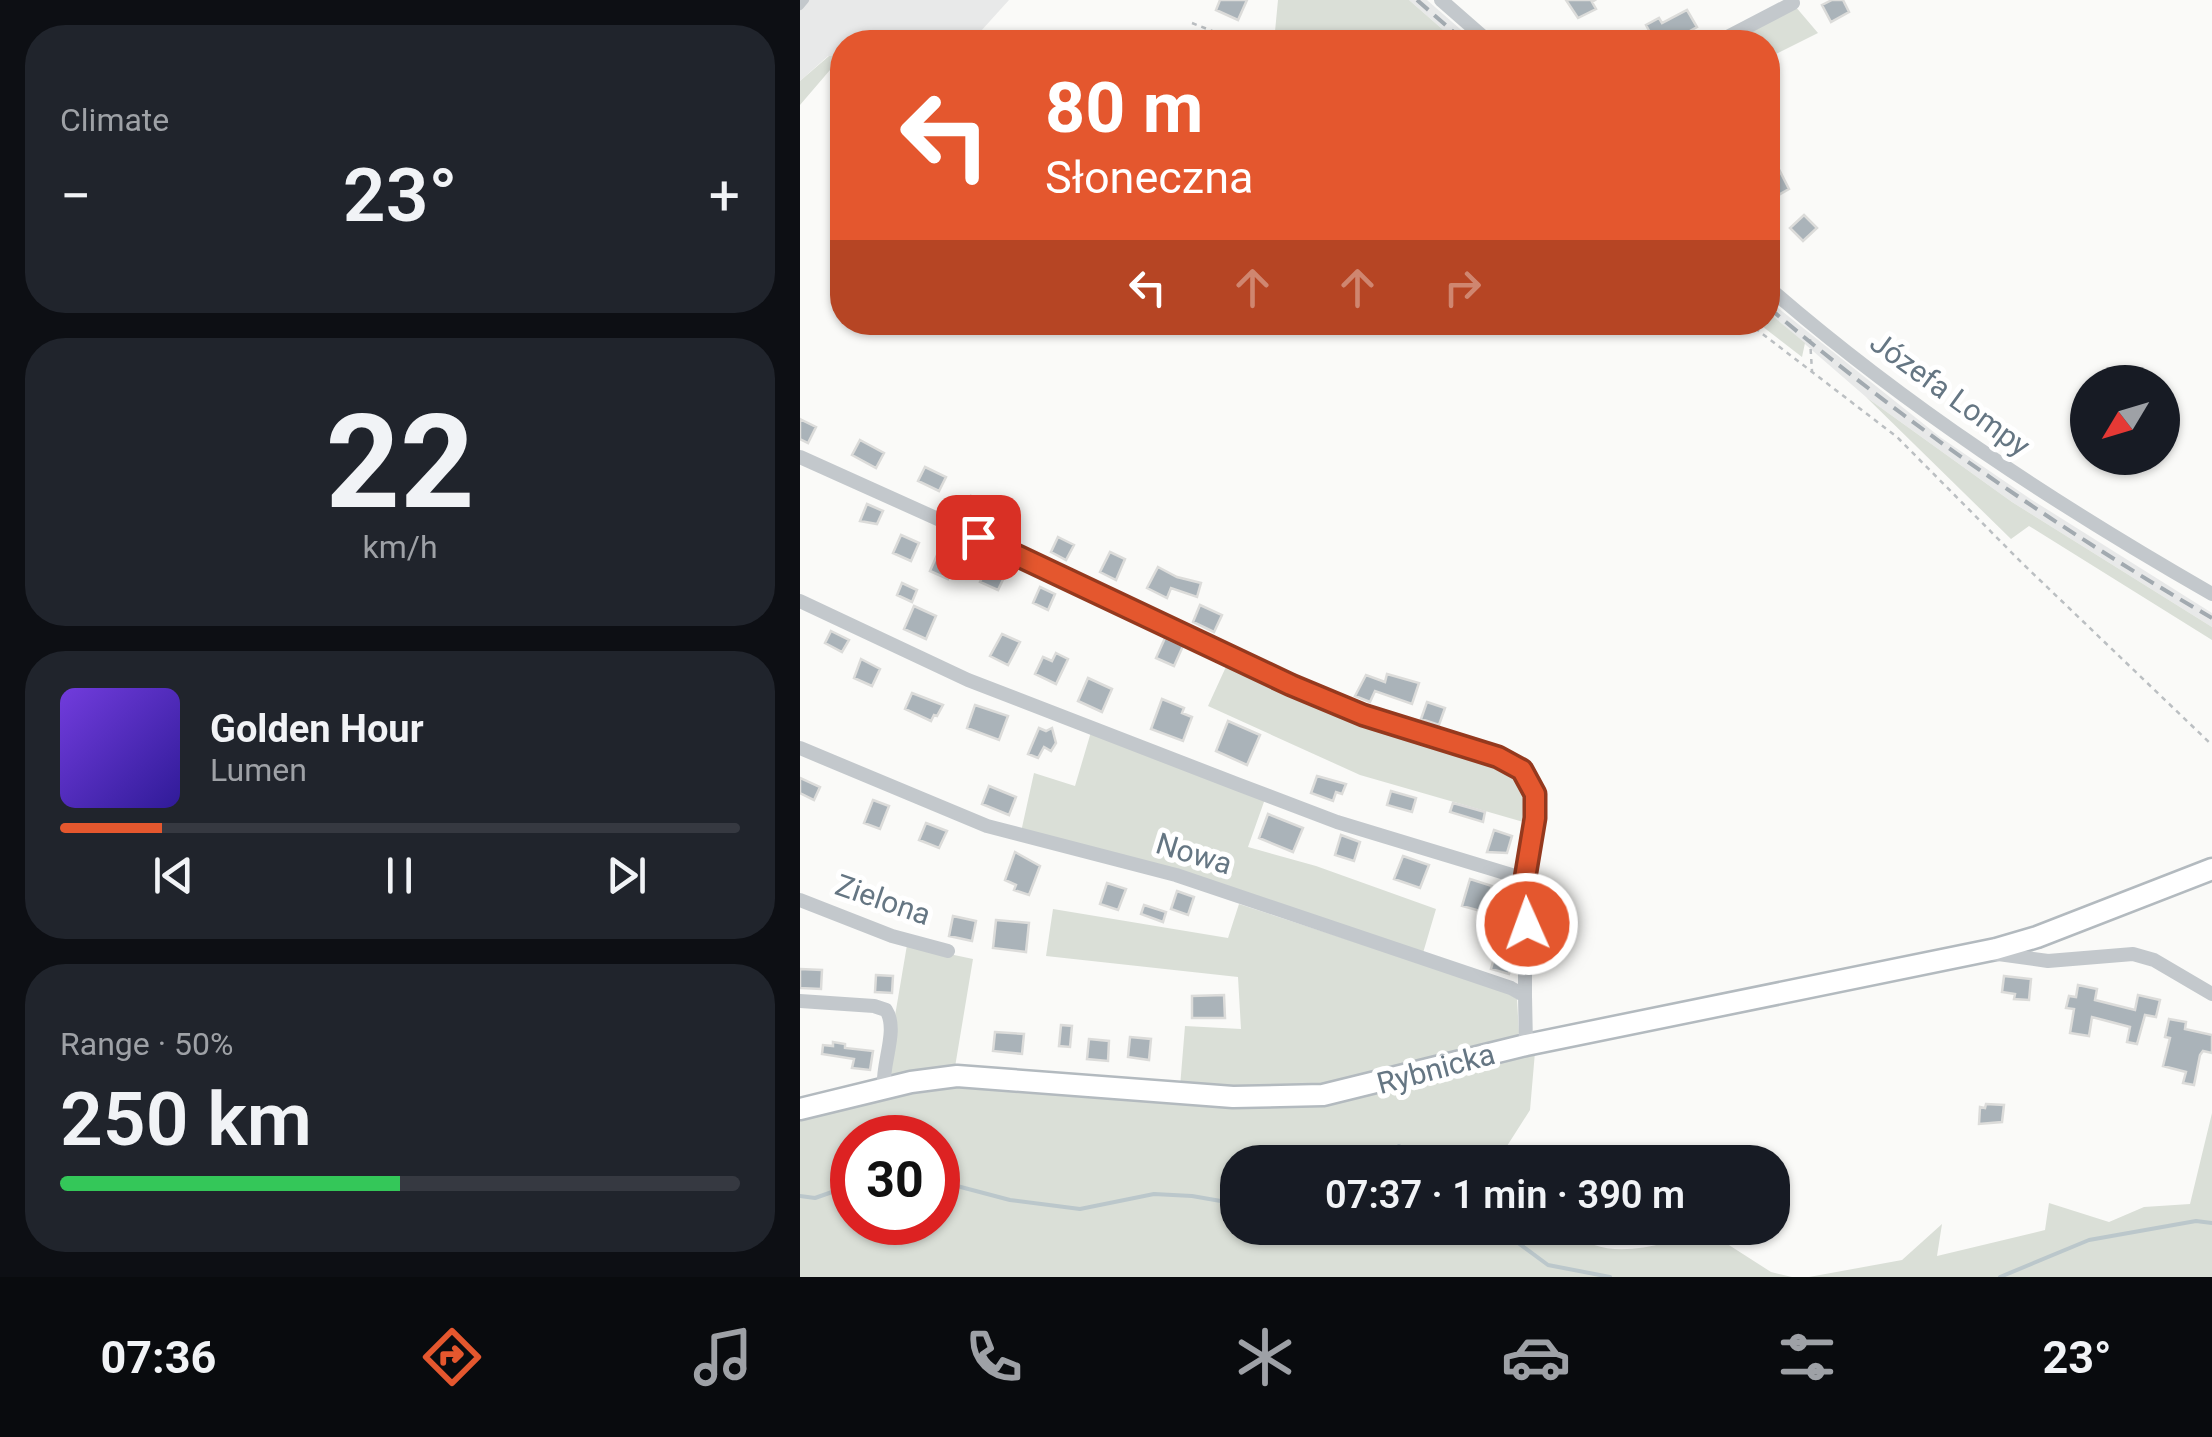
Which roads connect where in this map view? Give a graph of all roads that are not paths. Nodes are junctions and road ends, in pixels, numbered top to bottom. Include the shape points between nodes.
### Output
1 (805, 0) edge
2 (1441, 0) edge
3 (1793, 3) dead end
4 (800, 6) edge
5 (1475, 30) edge
6 (1741, 30) edge
7 (1780, 297) edge
8 (800, 457) edge
9 (2212, 594) edge
10 (800, 601) edge
11 (800, 748) edge
12 (2212, 869) edge
13 (1525, 878) junction
14 (800, 900) edge
15 (948, 951) dead end
16 (1980, 951) junction
17 (2212, 994) edge
18 (1526, 996) junction
19 (800, 1001) edge
20 (1526, 1045) junction
21 (884, 1088) junction
22 (800, 1109) edge

1 - 4 lane
2 - 5 street
3 - 6 street
7 - 9 street, Józefa Lompy via 2007,471
8 - 13 street via 1291,685 1512,764 1535,794
10 - 13 street via 968,680 1237,784 1337,822
11 - 18 street, Nowa via 987,826 1176,876
12 - 16 street, Rybnicka via 2037,937
13 - 18 street
14 - 15 street, Zielona
16 - 17 street, Rybnicka via 2048,961 2133,954
16 - 20 street, Rybnicka
18 - 20 street
19 - 21 street via 886,1010 891,1024
20 - 21 street, Rybnicka via 1302,1097 973,1077
21 - 22 street, Rybnicka

